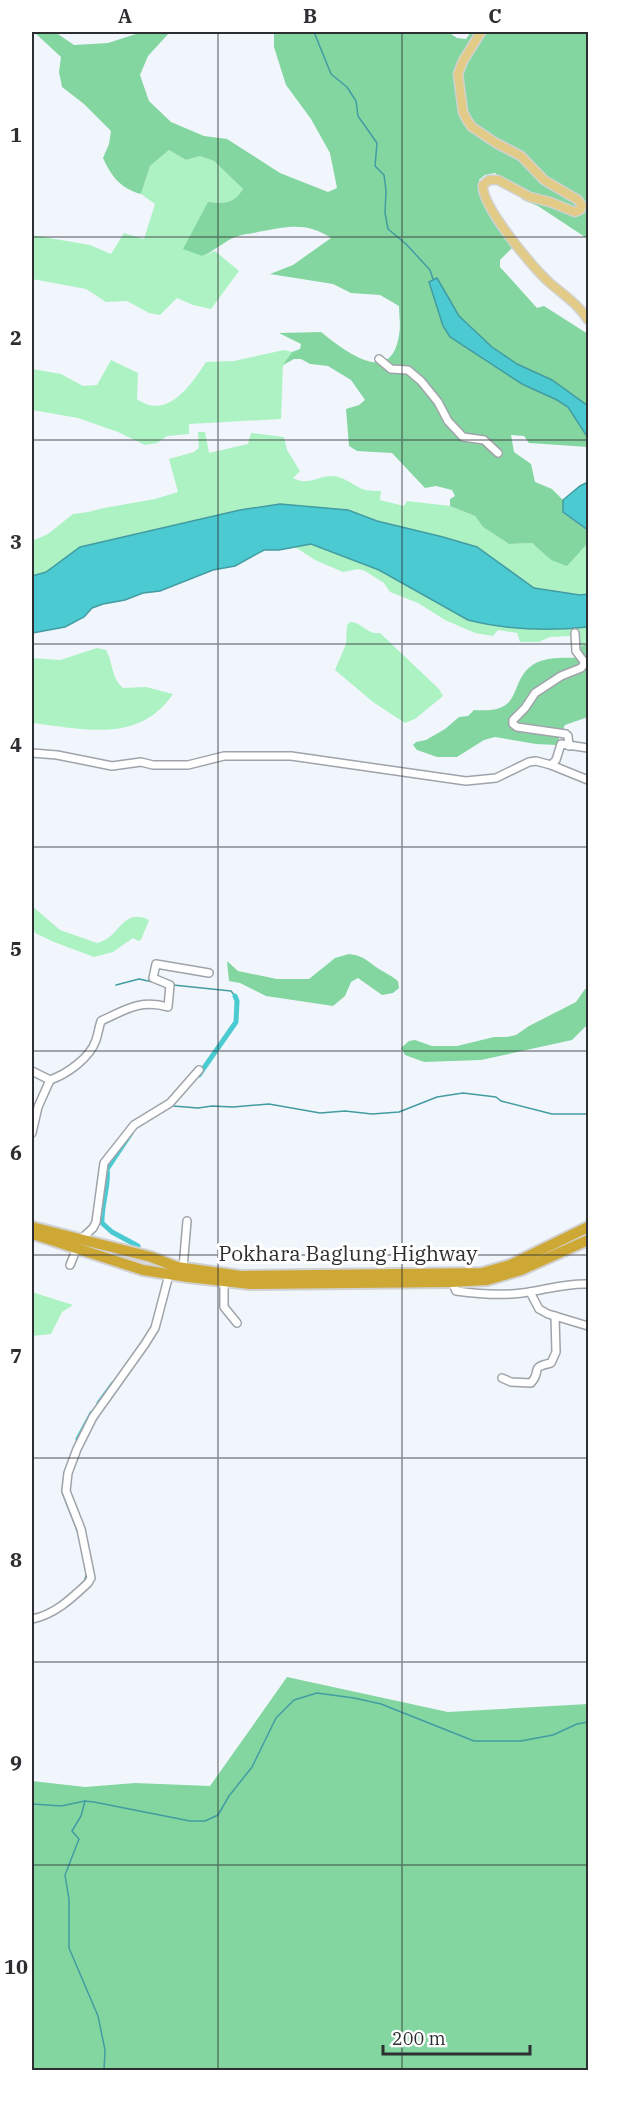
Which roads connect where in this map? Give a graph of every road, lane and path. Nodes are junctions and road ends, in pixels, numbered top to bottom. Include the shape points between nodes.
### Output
1 (482, 32) edge
2 (588, 320) edge
3 (379, 359) dead end
4 (498, 453) dead end
5 (575, 633) dead end
6 (569, 746) junction
7 (588, 748) edge
8 (32, 753) edge
9 (551, 765) junction
10 (588, 780) edge
11 (209, 973) dead end
12 (199, 1070) dead end
13 (32, 1071) edge
14 (50, 1080) junction
15 (32, 1132) edge
16 (187, 1221) dead end
17 (32, 1227) edge
18 (588, 1227) edge
19 (32, 1234) edge
20 (588, 1240) edge
21 (79, 1243) junction
22 (70, 1265) dead end
23 (183, 1268) junction
24 (171, 1270) junction
25 (224, 1278) junction
26 (451, 1279) junction
27 (588, 1284) edge
28 (530, 1292) junction
29 (555, 1316) junction
30 (237, 1323) dead end
31 (588, 1326) edge
32 (502, 1378) dead end
33 (32, 1619) edge

1 - 2 main road via 459,68 467,120 582,206 575,212 492,179 483,185 484,195 530,262
3 - 4 street via 391,369 408,370 421,381 463,437 484,440
5 - 6 street via 576,651 585,663 535,693 513,720 517,727 566,734
6 - 7 street
6 - 9 street via 561,744
8 - 9 street via 57,754 112,766 141,762 188,765 224,756 291,756 466,782 496,778 529,762
9 - 10 street
11 - 14 street via 156,964 153,978 170,985 168,1007 135,1005 100,1021 95,1042 84,1057
12 - 21 street via 170,1103 134,1125 104,1163 96,1222
13 - 14 street
14 - 15 street
16 - 23 street
17 - 21 highway, Pokhara Baglung Highway
18 - 26 highway, Pokhara Baglung Highway via 502,1268
19 - 21 highway, Pokhara Baglung Highway
20 - 26 highway, Pokhara Baglung Highway via 508,1275 487,1280
21 - 22 street
21 - 24 highway, Pokhara Baglung Highway via 135,1268
23 - 24 highway, Pokhara Baglung Highway
23 - 25 highway, Pokhara Baglung Highway
24 - 25 highway, Pokhara Baglung Highway
24 - 33 street via 154,1328 93,1417 68,1473 66,1491 81,1529 91,1578 54,1611
25 - 26 highway, Pokhara Baglung Highway via 316,1284
25 - 30 street via 224,1307
26 - 28 street via 456,1291 485,1295
27 - 28 street via 573,1283
28 - 29 street via 539,1309
29 - 31 street
29 - 32 street via 556,1352 551,1363 537,1367 531,1383

